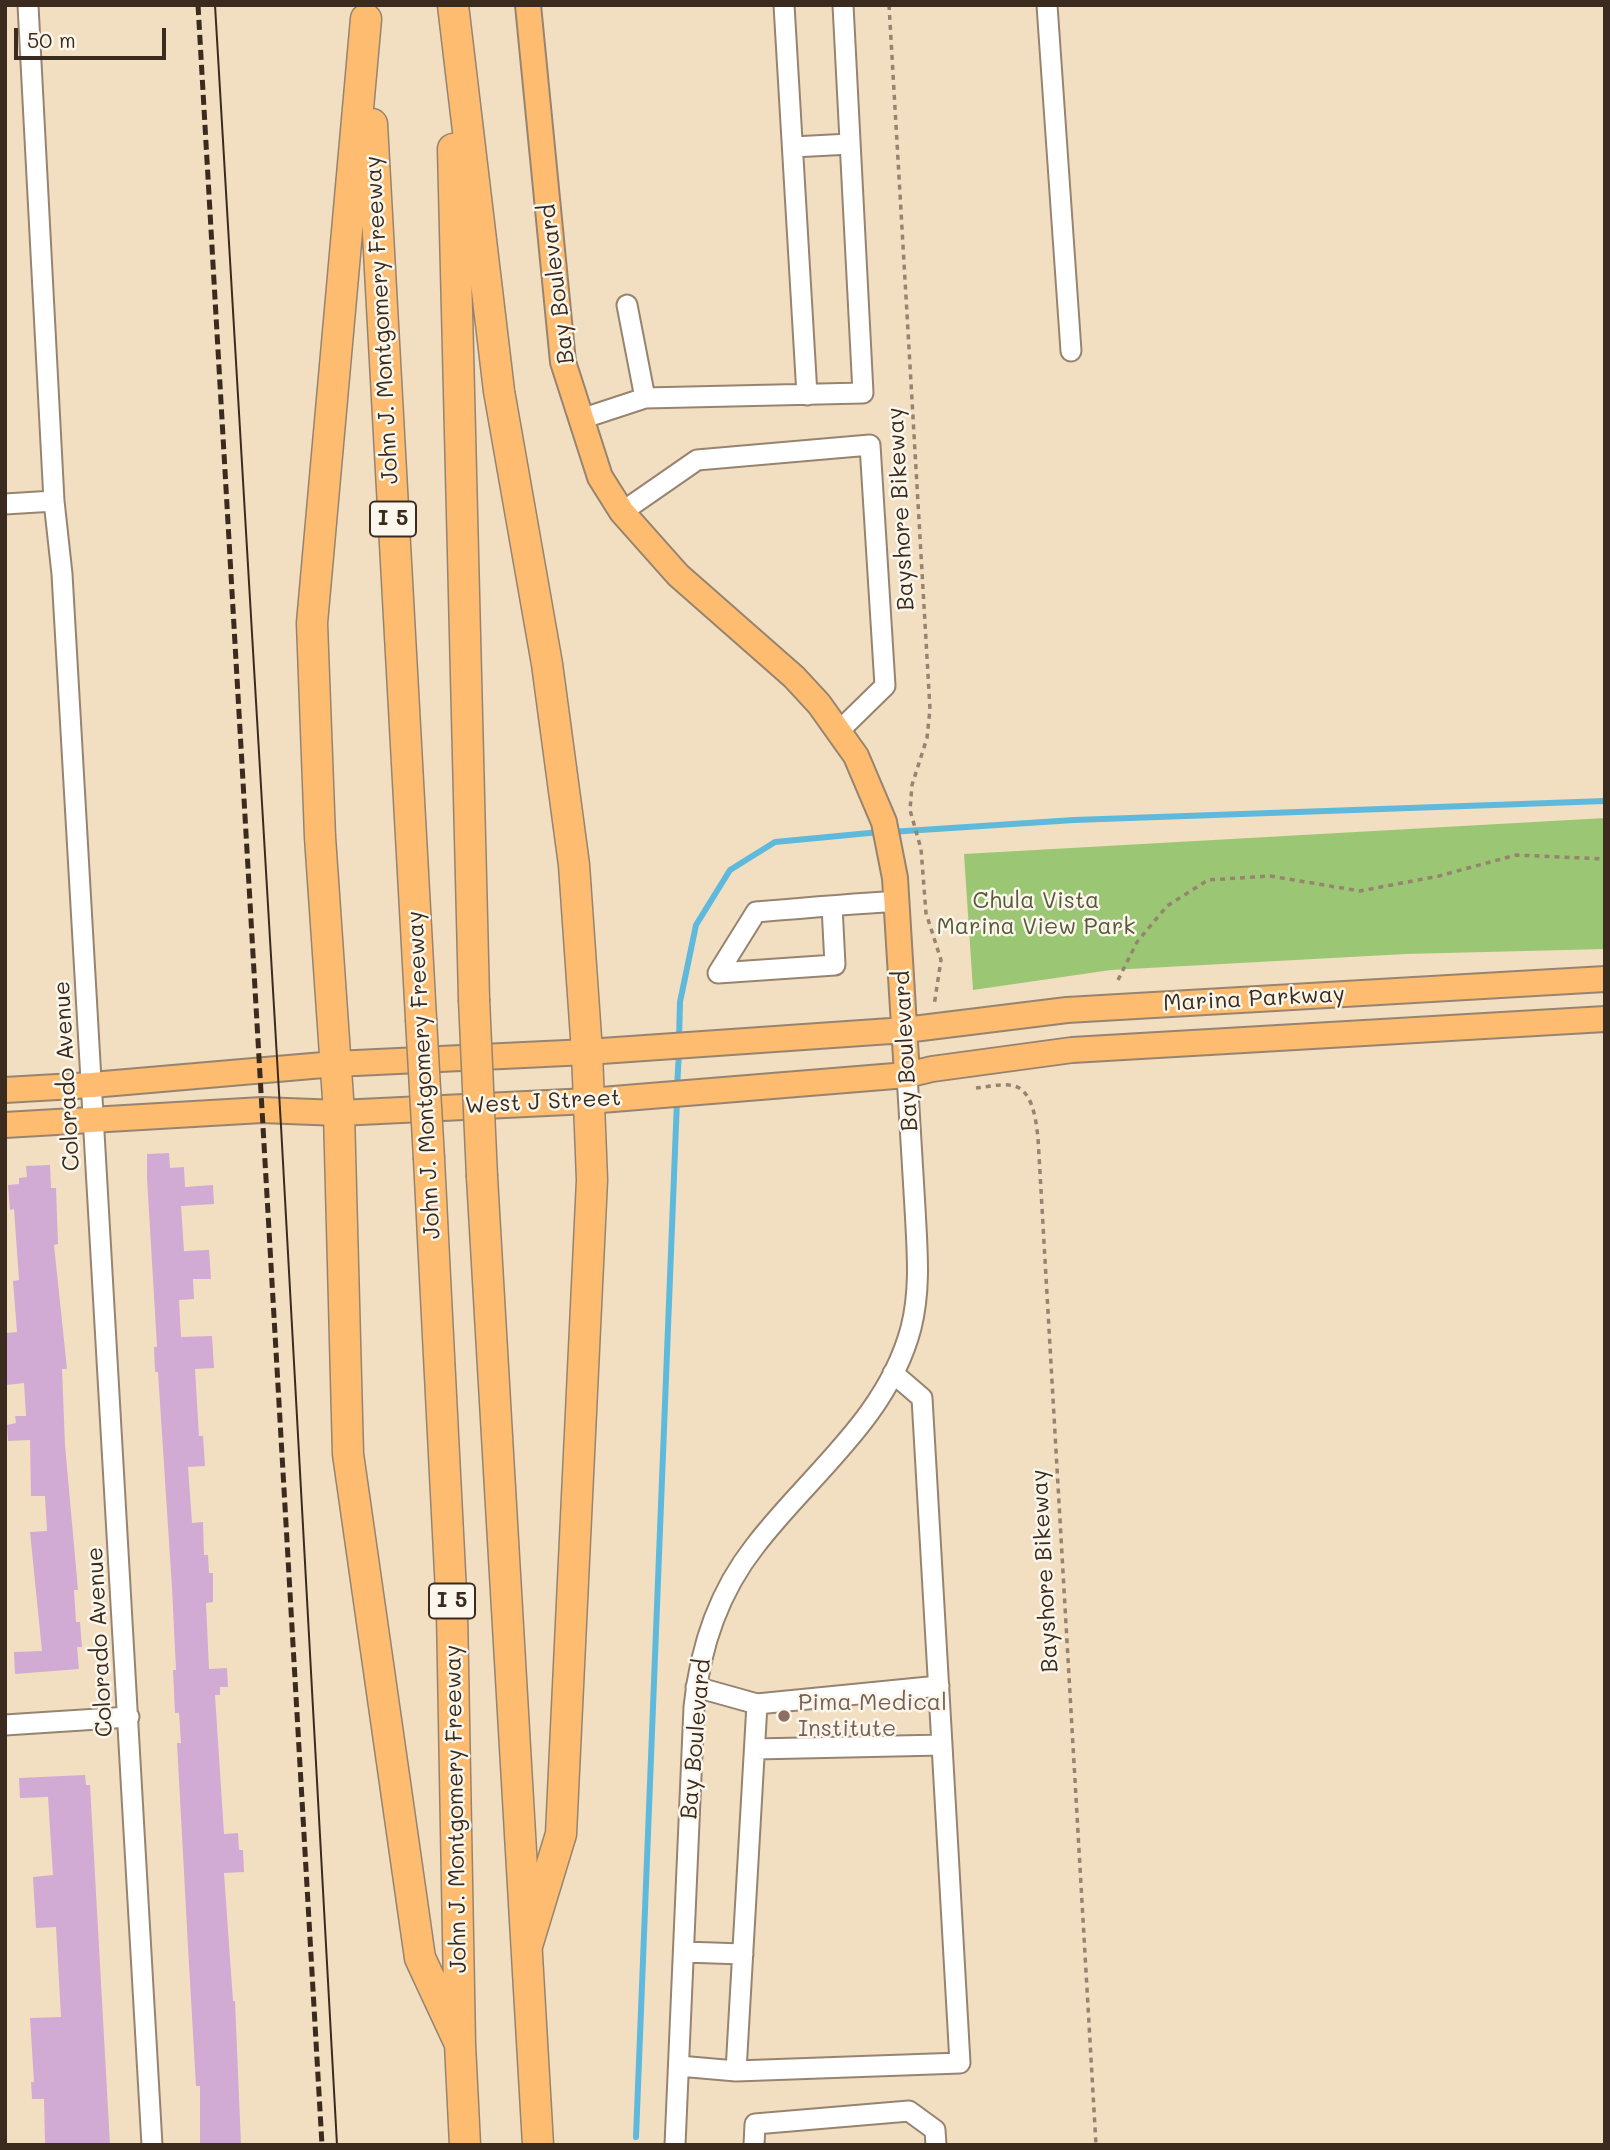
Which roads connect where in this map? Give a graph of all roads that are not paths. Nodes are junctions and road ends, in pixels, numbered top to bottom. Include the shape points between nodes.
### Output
1 (28, 5) edge
2 (452, 5) edge
3 (528, 5) edge
4 (784, 5) edge
5 (843, 5) edge
6 (1047, 5) edge
7 (366, 12) edge
8 (850, 144) junction
9 (793, 147) junction
10 (627, 305) dead end
11 (1071, 351) dead end
12 (807, 394) junction
13 (645, 398) junction
14 (581, 419) junction
15 (54, 501) junction
16 (5, 504) edge
17 (622, 512) junction
18 (839, 730) junction
19 (898, 901) junction
20 (832, 906) junction
21 (1605, 979) edge
22 (1605, 1019) edge
23 (905, 1030) junction
24 (587, 1052) junction
25 (335, 1064) junction
26 (907, 1075) junction
27 (92, 1085) junction
28 (5, 1090) edge
29 (589, 1101) junction
30 (340, 1114) junction
31 (94, 1120) junction
32 (5, 1125) edge
33 (893, 1373) junction
34 (939, 1686) junction
35 (696, 1687) junction
36 (757, 1704) junction
37 (129, 1717) junction
38 (5, 1725) edge
39 (942, 1745) junction
40 (755, 1749) junction
41 (527, 1946) junction
42 (684, 1952) junction
43 (743, 1954) junction
44 (460, 2044) junction
45 (679, 2066) junction
46 (736, 2071) junction
47 (152, 2145) edge
48 (465, 2145) edge
49 (538, 2145) edge
50 (676, 2145) edge
51 (754, 2145) edge
52 (936, 2145) edge

1 - 15 street, Colorado Avenue
2 - 24 highway via 499,391 547,664 574,865
2 - 41 highway, I 5, bridge via 474,999
3 - 14 main road, Bay Boulevard via 563,362
4 - 9 street
5 - 8 street
6 - 11 street
7 - 25 highway via 312,623
7 - 44 highway, John J. Montgomery Freeway / I 5, bridge via 452,1612
8 - 9 street
8 - 12 street via 863,393
9 - 12 street
10 - 13 street
12 - 13 street
13 - 14 street
14 - 17 main road, Bay Boulevard via 600,477
15 - 16 street
15 - 27 street, Colorado Avenue
17 - 18 main road, Bay Boulevard via 678,575 794,677
17 - 18 street via 697,460 870,445 885,686
18 - 19 main road, Bay Boulevard via 856,756 884,822
19 - 20 street
19 - 23 main road, Bay Boulevard
20 - 20 street via 756,912 718,974 835,965
21 - 23 main road, Marina Parkway via 1067,1010
22 - 26 main road, Marina Parkway via 1072,1050
23 - 24 main road, West J Street
23 - 26 main road, Bay Boulevard
24 - 25 main road, West J Street
24 - 29 highway
25 - 27 main road, West J Street
25 - 30 highway
26 - 29 main road, West J Street
26 - 33 street, Bay Boulevard via 919,1285 910,1330
27 - 28 main road, West J Street
27 - 31 street, Colorado Avenue
29 - 30 main road, West J Street
29 - 41 highway via 592,1180 561,1834
30 - 31 main road, West J Street via 262,1110
30 - 44 highway via 348,1454 420,1958
31 - 32 main road, West J Street
31 - 37 street, Colorado Avenue
33 - 34 street via 922,1398
33 - 35 street, Bay Boulevard via 855,1432 755,1545 729,1585 708,1630
34 - 36 street
34 - 39 street
35 - 36 street
35 - 42 street, Bay Boulevard
36 - 40 street
37 - 38 street
37 - 47 street, Colorado Avenue
39 - 40 street
39 - 46 street via 960,2063
40 - 43 street
41 - 49 highway, I 5
42 - 43 street
42 - 45 street, Bay Boulevard
43 - 46 street
44 - 48 highway, John J. Montgomery Freeway / I 5
45 - 46 street
45 - 50 street, Bay Boulevard
51 - 52 street via 755,2124 909,2111 935,2130

